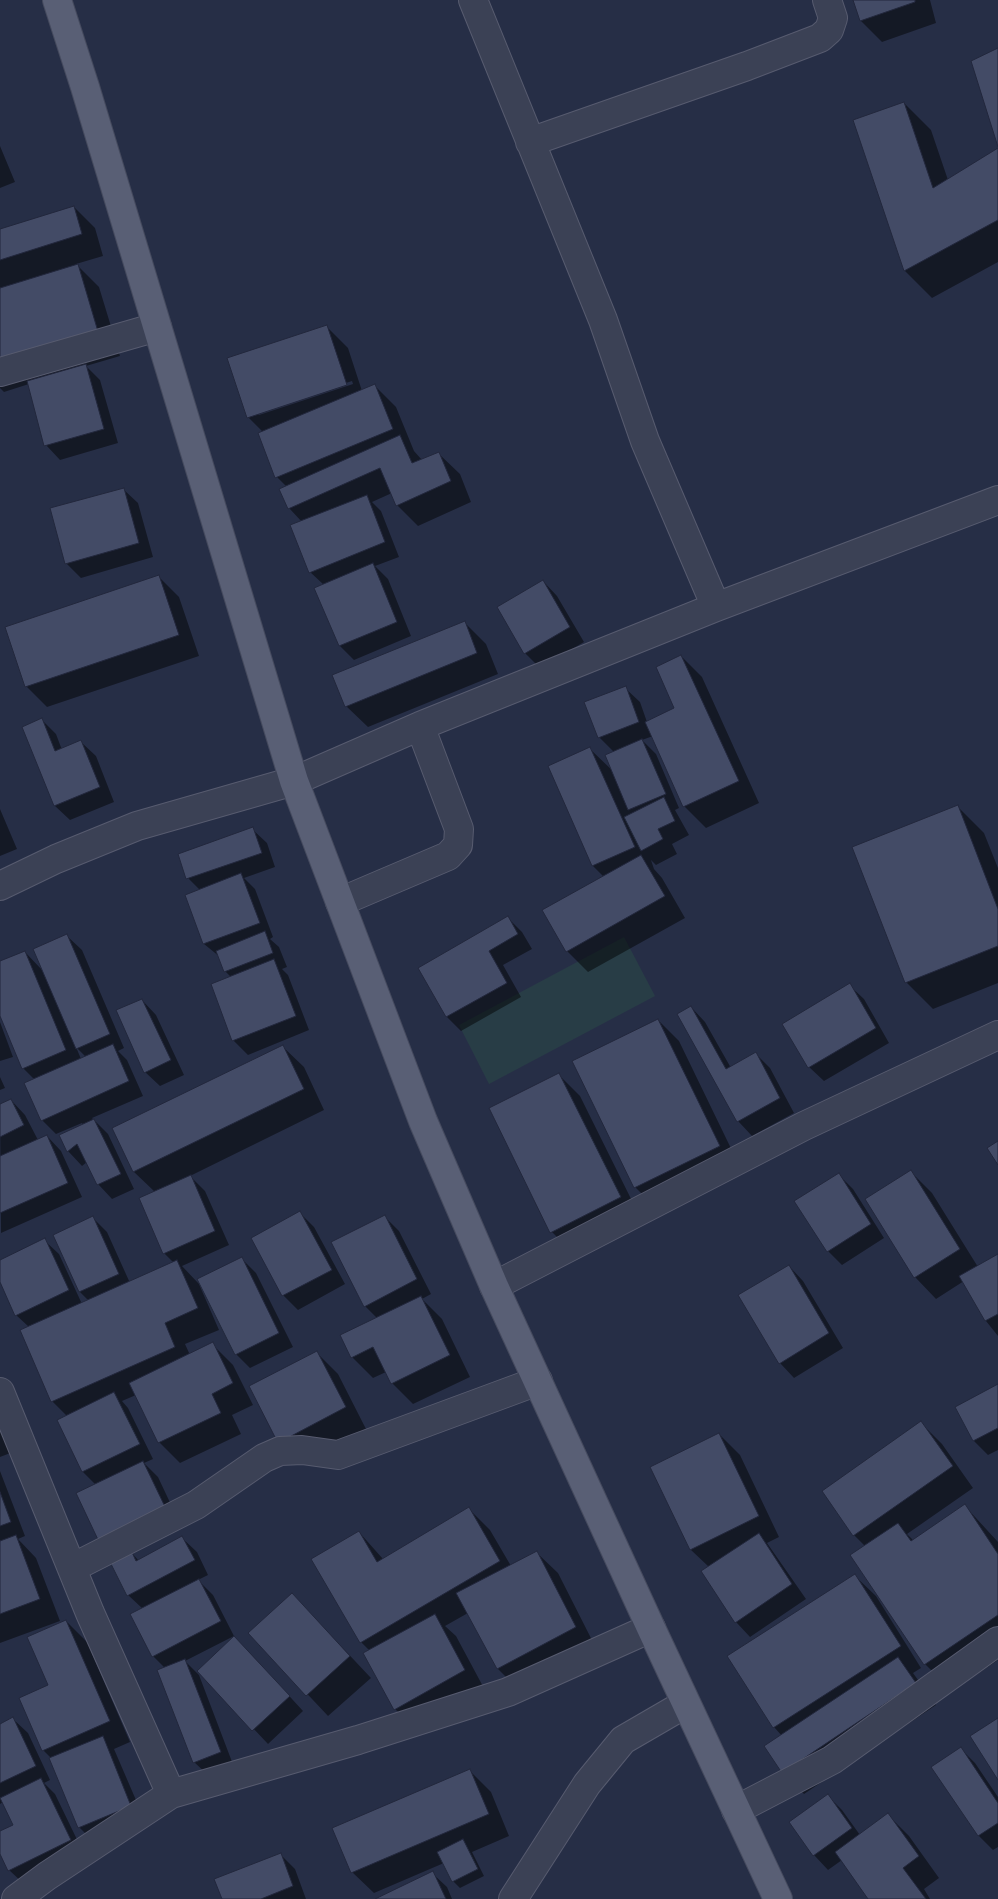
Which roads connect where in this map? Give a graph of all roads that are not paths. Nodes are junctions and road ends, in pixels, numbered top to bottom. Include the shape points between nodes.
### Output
1 (57, 0) edge
2 (473, 0) edge
3 (827, 0) edge
4 (530, 142) junction
5 (157, 327) junction
6 (0, 372) edge
7 (998, 500) edge
8 (716, 607) junction
9 (420, 726) junction
10 (294, 781) junction
11 (0, 886) edge
12 (340, 902) junction
13 (998, 1035) edge
14 (494, 1286) junction
15 (538, 1381) junction
16 (0, 1392) edge
17 (72, 1568) junction
18 (651, 1628) junction
19 (998, 1641) edge
20 (685, 1704) junction
21 (171, 1794) junction
22 (736, 1810) junction
23 (16, 1899) edge
24 (513, 1899) edge
25 (778, 1899) edge

1 - 5 main road
2 - 4 street
3 - 4 street via 832,18 829,30 820,38
4 - 8 street via 604,320 645,441
5 - 6 street
5 - 10 main road
7 - 8 street
8 - 9 street
9 - 10 street
9 - 12 street via 459,829 458,845 448,856
10 - 11 street via 137,826
10 - 12 main road
12 - 14 main road via 423,1121
13 - 14 street via 804,1126
14 - 15 main road
15 - 17 street via 338,1455 302,1450 280,1451 264,1458 196,1505
15 - 18 main road
16 - 17 street
17 - 21 street
18 - 20 main road
18 - 21 street via 508,1692
19 - 22 street via 832,1760
20 - 22 main road
20 - 24 street via 623,1740 587,1784
21 - 23 street
22 - 25 main road

